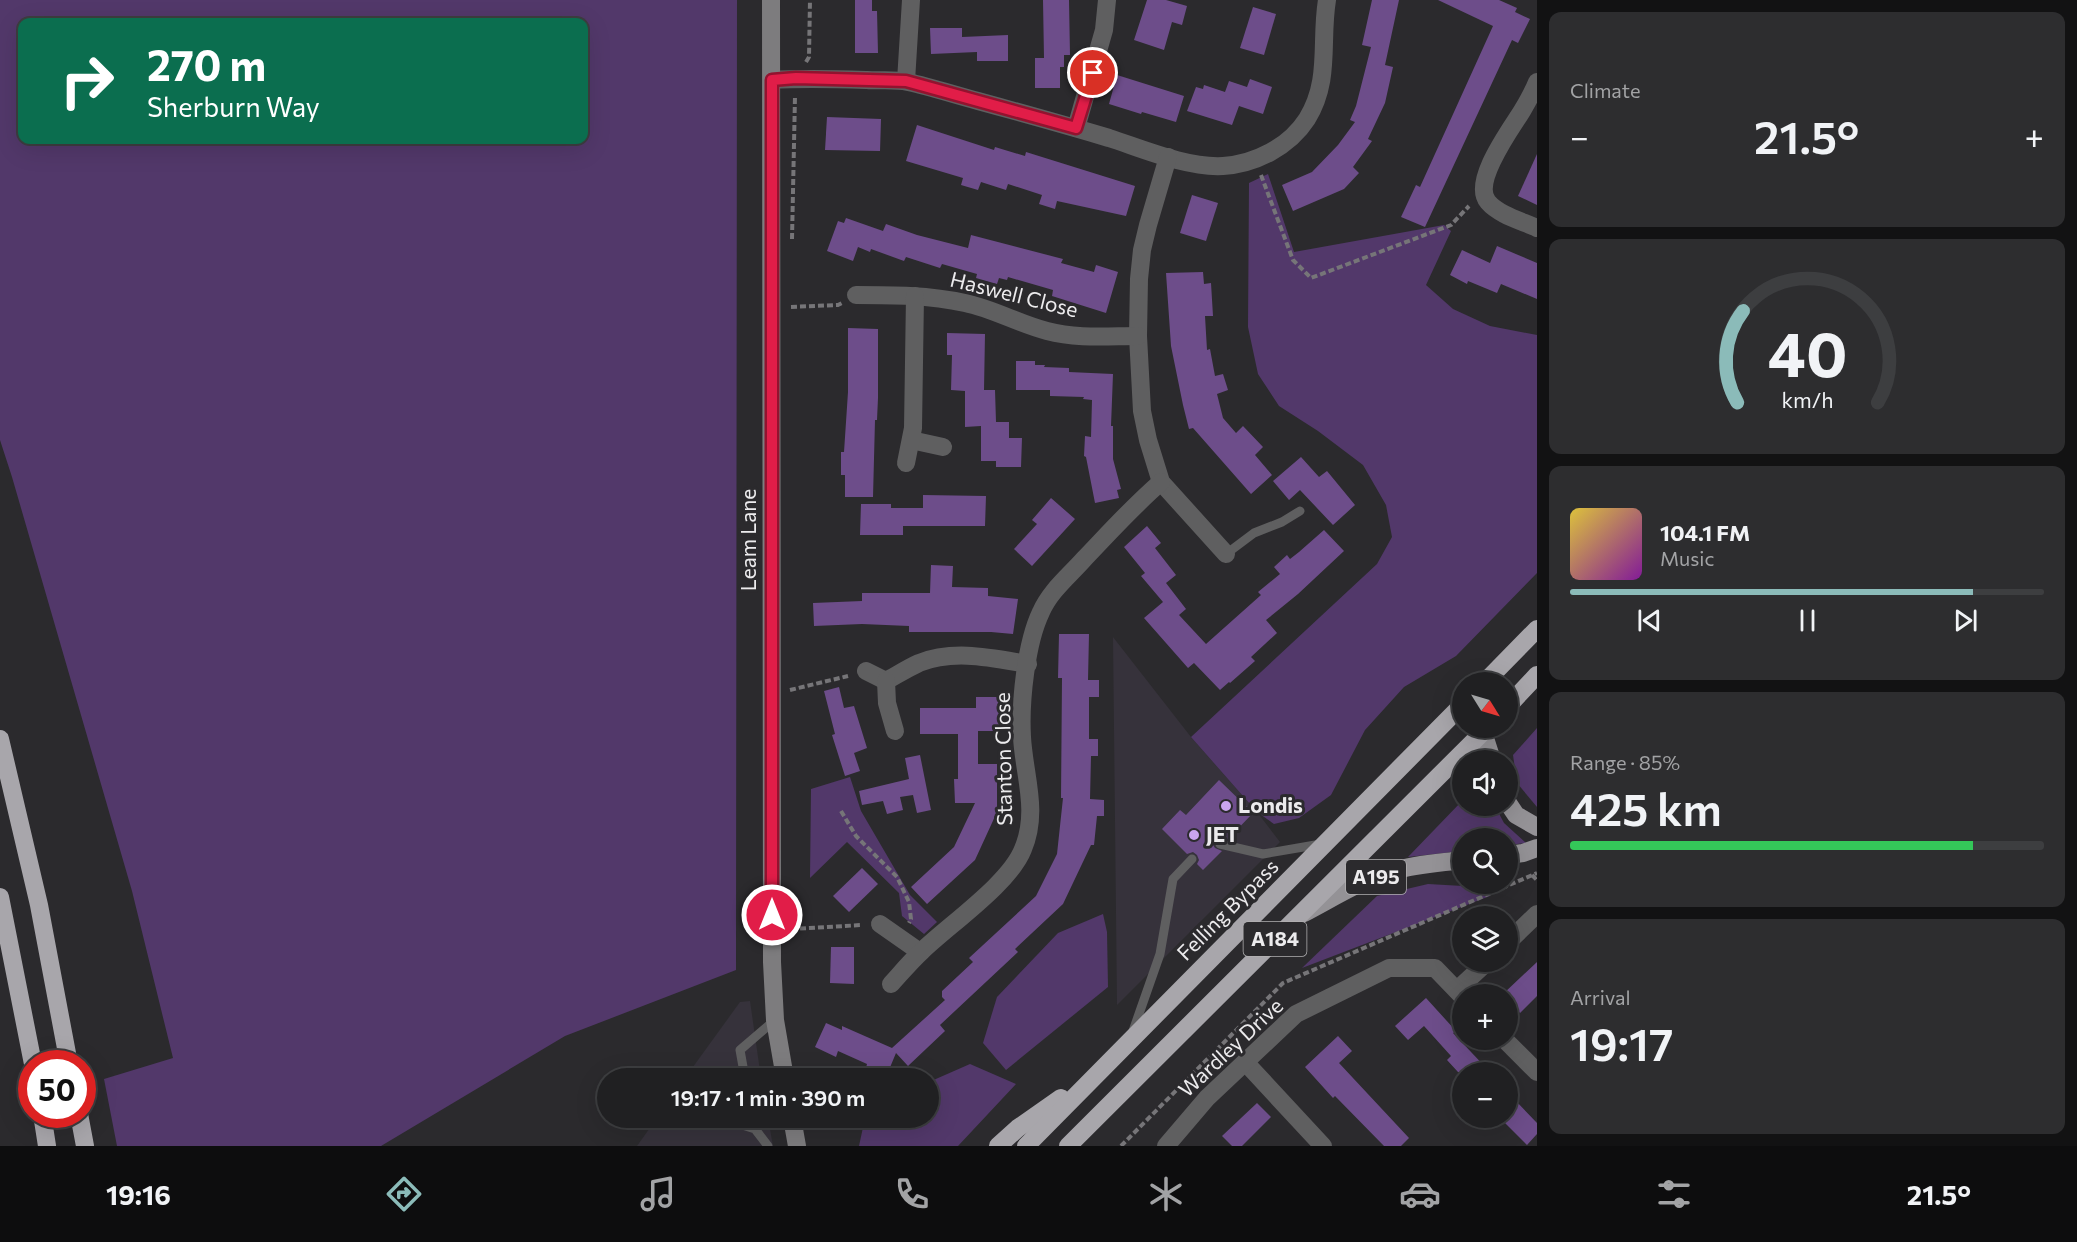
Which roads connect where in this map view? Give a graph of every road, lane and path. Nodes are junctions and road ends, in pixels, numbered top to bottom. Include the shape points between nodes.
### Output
1 (771, 0) edge
2 (810, 0) edge
3 (911, 0) edge
4 (1107, 0) edge
5 (1327, 0) edge
6 (796, 78) junction
7 (772, 80) junction
8 (906, 81) junction
9 (1537, 82) edge
10 (1076, 128) junction
11 (1167, 157) junction
12 (1255, 159) junction
13 (1483, 193) junction
14 (1537, 228) edge
15 (856, 295) joint
16 (915, 296) junction
17 (791, 308) dead end
18 (1138, 336) junction
19 (911, 440) junction
20 (943, 447) dead end
21 (906, 463) dead end
22 (1161, 482) junction
23 (1300, 511) dead end
24 (1226, 554) joint
25 (1537, 629) edge
26 (1028, 664) junction
27 (866, 671) joint
28 (1495, 672) edge
29 (1537, 675) edge
30 (886, 681) junction
31 (789, 690) dead end
32 (1518, 695) edge
33 (1452, 715) edge
34 (895, 731) dead end
35 (1477, 738) edge
36 (0, 739) edge
37 (841, 811) dead end
38 (1518, 816) edge
39 (1537, 827) edge
40 (1220, 844) dead end
41 (1326, 844) junction
42 (1537, 848) edge
43 (1518, 854) edge
44 (1192, 859) dead end
45 (1452, 861) edge
46 (1532, 875) dead end
47 (1537, 880) edge
48 (0, 897) edge
49 (1537, 914) edge
50 (1298, 917) junction
51 (880, 924) joint
52 (791, 929) dead end
53 (1518, 932) edge
54 (902, 938) junction
55 (920, 952) junction
56 (1478, 972) edge
57 (891, 984) dead end
58 (1468, 984) edge
59 (1452, 985) edge
60 (775, 1020) junction
61 (1130, 1041) junction
62 (30, 1050) edge
63 (66, 1050) edge
64 (1515, 1050) edge
65 (1245, 1062) junction
66 (743, 1068) edge
67 (783, 1068) edge
68 (1537, 1072) edge
69 (1096, 1075) junction
70 (44, 1128) edge
71 (82, 1128) edge
72 (752, 1128) edge
73 (794, 1128) edge
74 (755, 1129) joint
75 (47, 1146) edge
76 (85, 1146) edge
77 (768, 1146) edge
78 (797, 1146) edge
79 (998, 1146) edge
80 (1026, 1146) edge
81 (1068, 1146) edge
82 (1166, 1146) edge
83 (1323, 1146) edge

1 - 7 main road, Leam Lane
2 - 6 path via 809,57
3 - 8 street
4 - 10 street via 1104,30
5 - 12 street via 1323,75 1313,108 1297,132 1270,153
6 - 7 street
6 - 8 street
7 - 60 main road, Leam Lane
8 - 10 street
9 - 13 street via 1498,149
10 - 11 street
11 - 12 street via 1223,166
11 - 18 street via 1142,250
12 - 13 path via 1293,260 1311,278 1451,225
13 - 14 street via 1496,209
15 - 16 street, Haswell Close
15 - 17 path via 838,305
16 - 18 street, Haswell Close via 964,302 1061,334
16 - 19 street
18 - 22 street via 1142,411
19 - 20 street
19 - 21 street
22 - 24 street
22 - 26 street, Stanton Close via 1046,601
23 - 24 lane via 1254,533
25 - 28 highway
26 - 30 street, Stanton Close via 969,656 936,658
26 - 55 street, Stanton Close via 1022,739 1031,816 1024,848 1011,871
27 - 30 street
27 - 31 path
29 - 32 highway
30 - 34 street
33 - 41 highway, Felling Bypass / A184
35 - 50 highway, A184
36 - 63 highway via 37,895
37 - 54 path via 856,836 897,877 909,902 911,919
38 - 39 main road
40 - 41 lane via 1263,854
41 - 61 highway, Felling Bypass / A184
42 - 43 main road
44 - 61 lane via 1173,879 1160,954
45 - 50 main road, A195 via 1392,871
46 - 47 path
48 - 62 highway
49 - 53 street
50 - 81 highway, A184
51 - 52 path
51 - 54 street
54 - 55 street
55 - 57 street, Stanton Close
56 - 58 street
59 - 65 street, Wardley Drive via 1435,968 1389,968 1296,1014
60 - 66 lane via 740,1050
60 - 67 main road, Leam Lane
61 - 69 highway, Felling Bypass / A184
64 - 68 street
65 - 82 street, Wardley Drive via 1207,1098
65 - 83 street
69 - 79 highway, A184
69 - 80 highway, Felling Bypass / A184
70 - 75 highway
71 - 76 highway
72 - 74 lane
73 - 78 main road
74 - 77 lane

